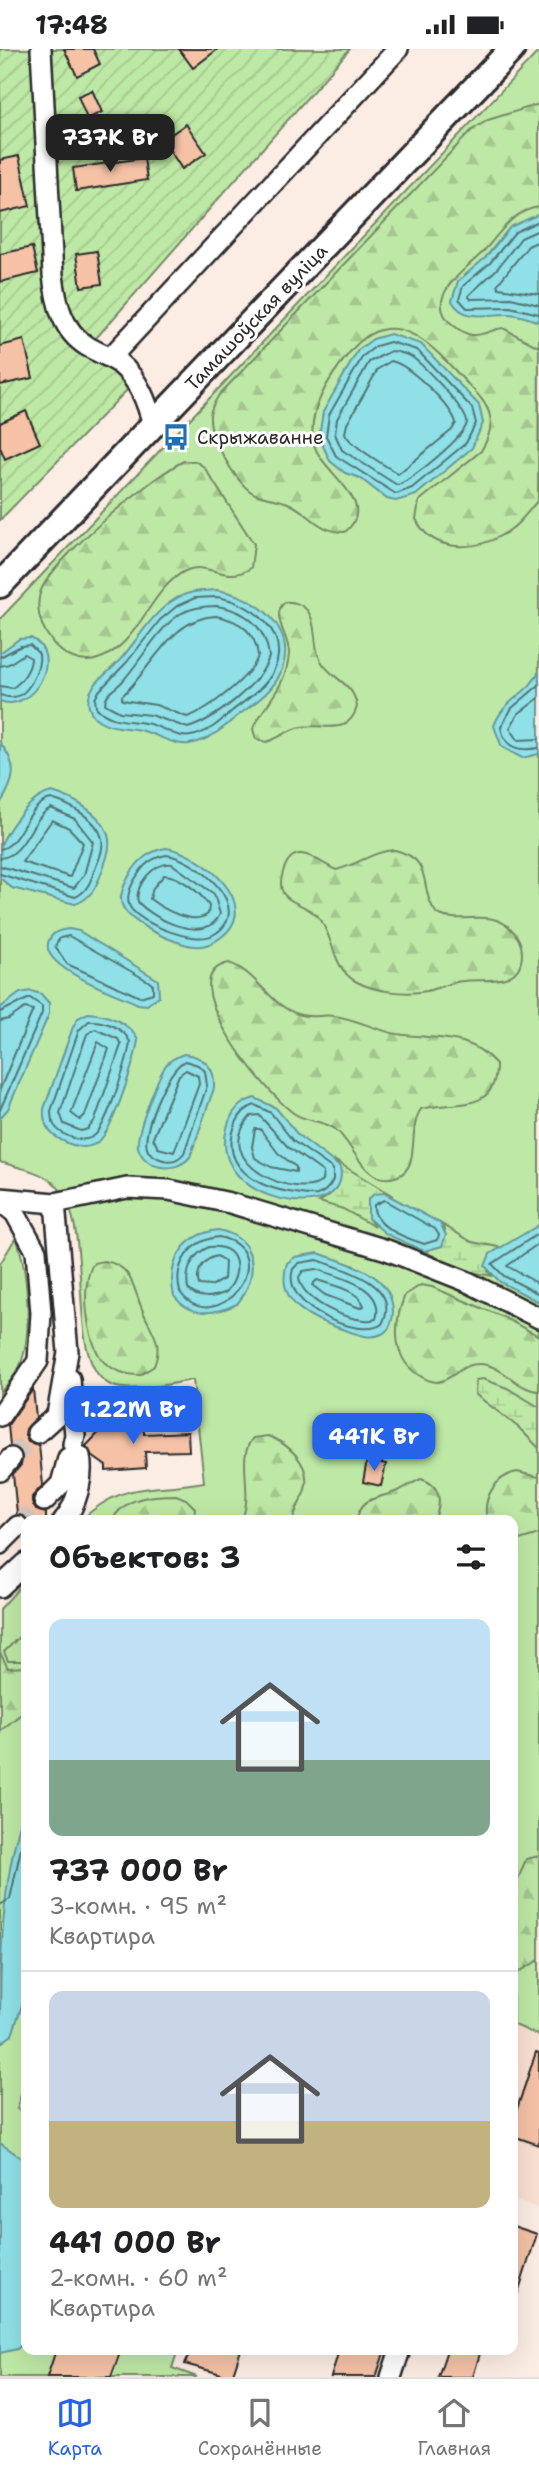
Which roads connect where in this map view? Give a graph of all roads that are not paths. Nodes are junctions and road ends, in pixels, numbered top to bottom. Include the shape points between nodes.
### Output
1 (41, 49) edge
2 (398, 49) edge
3 (512, 49) edge
4 (111, 357) junction
5 (153, 425) junction
6 (0, 585) edge
7 (0, 1199) edge
8 (55, 1203) junction
9 (539, 1318) edge
10 (68, 1352) junction
11 (0, 1416) edge
12 (37, 1433) tunnel mouth
13 (75, 1447) junction
14 (44, 1501) tunnel mouth
15 (68, 1515) edge
16 (18, 1526) tunnel mouth
17 (0, 1544) edge
18 (21, 1568) edge
19 (0, 1587) edge
20 (398, 2355) edge
21 (391, 2377) edge

1 - 4 street via 56,297 72,332 85,345
2 - 4 street
3 - 5 main road, Тамашоўская вуліца
4 - 5 street via 137,384
5 - 6 main road, Тамашоўская вуліца
7 - 8 street
7 - 11 street via 15,1213 36,1251 41,1313 38,1361
8 - 9 street via 127,1188 169,1190 230,1203 387,1251 468,1282
8 - 10 street
10 - 12 street via 57,1415
10 - 13 street
13 - 14 street via 61,1484
13 - 15 street via 82,1465 74,1508
16 - 17 street
18 - 19 street
20 - 21 street

